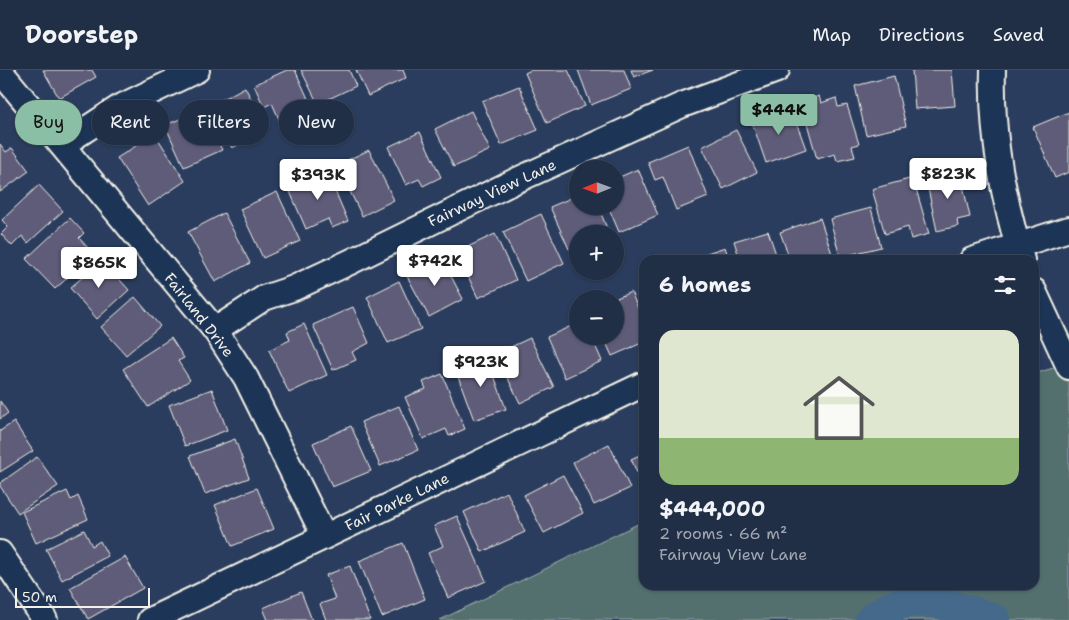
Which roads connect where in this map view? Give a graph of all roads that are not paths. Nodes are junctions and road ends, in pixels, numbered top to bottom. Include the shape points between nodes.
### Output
1 (197, 70) edge
2 (777, 70) edge
3 (993, 70) edge
4 (0, 71) edge
5 (24, 100) edge
6 (82, 132) edge
7 (62, 145) edge
8 (1069, 229) edge
9 (1020, 253) edge
10 (1006, 255) edge
11 (1039, 302) edge
12 (215, 330) junction
13 (1069, 367) edge
14 (639, 386) edge
15 (324, 536) junction
16 (0, 552) edge
17 (45, 620) edge
18 (150, 620) edge

1 - 6 street via 120,107
2 - 12 street, Fairway View Lane via 682,105 516,181 342,266 264,298
3 - 9 street via 998,156
4 - 5 street, Fairland Drive
7 - 12 street, Fairland Drive
8 - 9 street
9 - 10 street
11 - 13 street
12 - 15 street, Fairland Drive via 246,378
14 - 15 street, Fair Parke Lane
15 - 18 street, Fair Parke Lane
16 - 17 street

